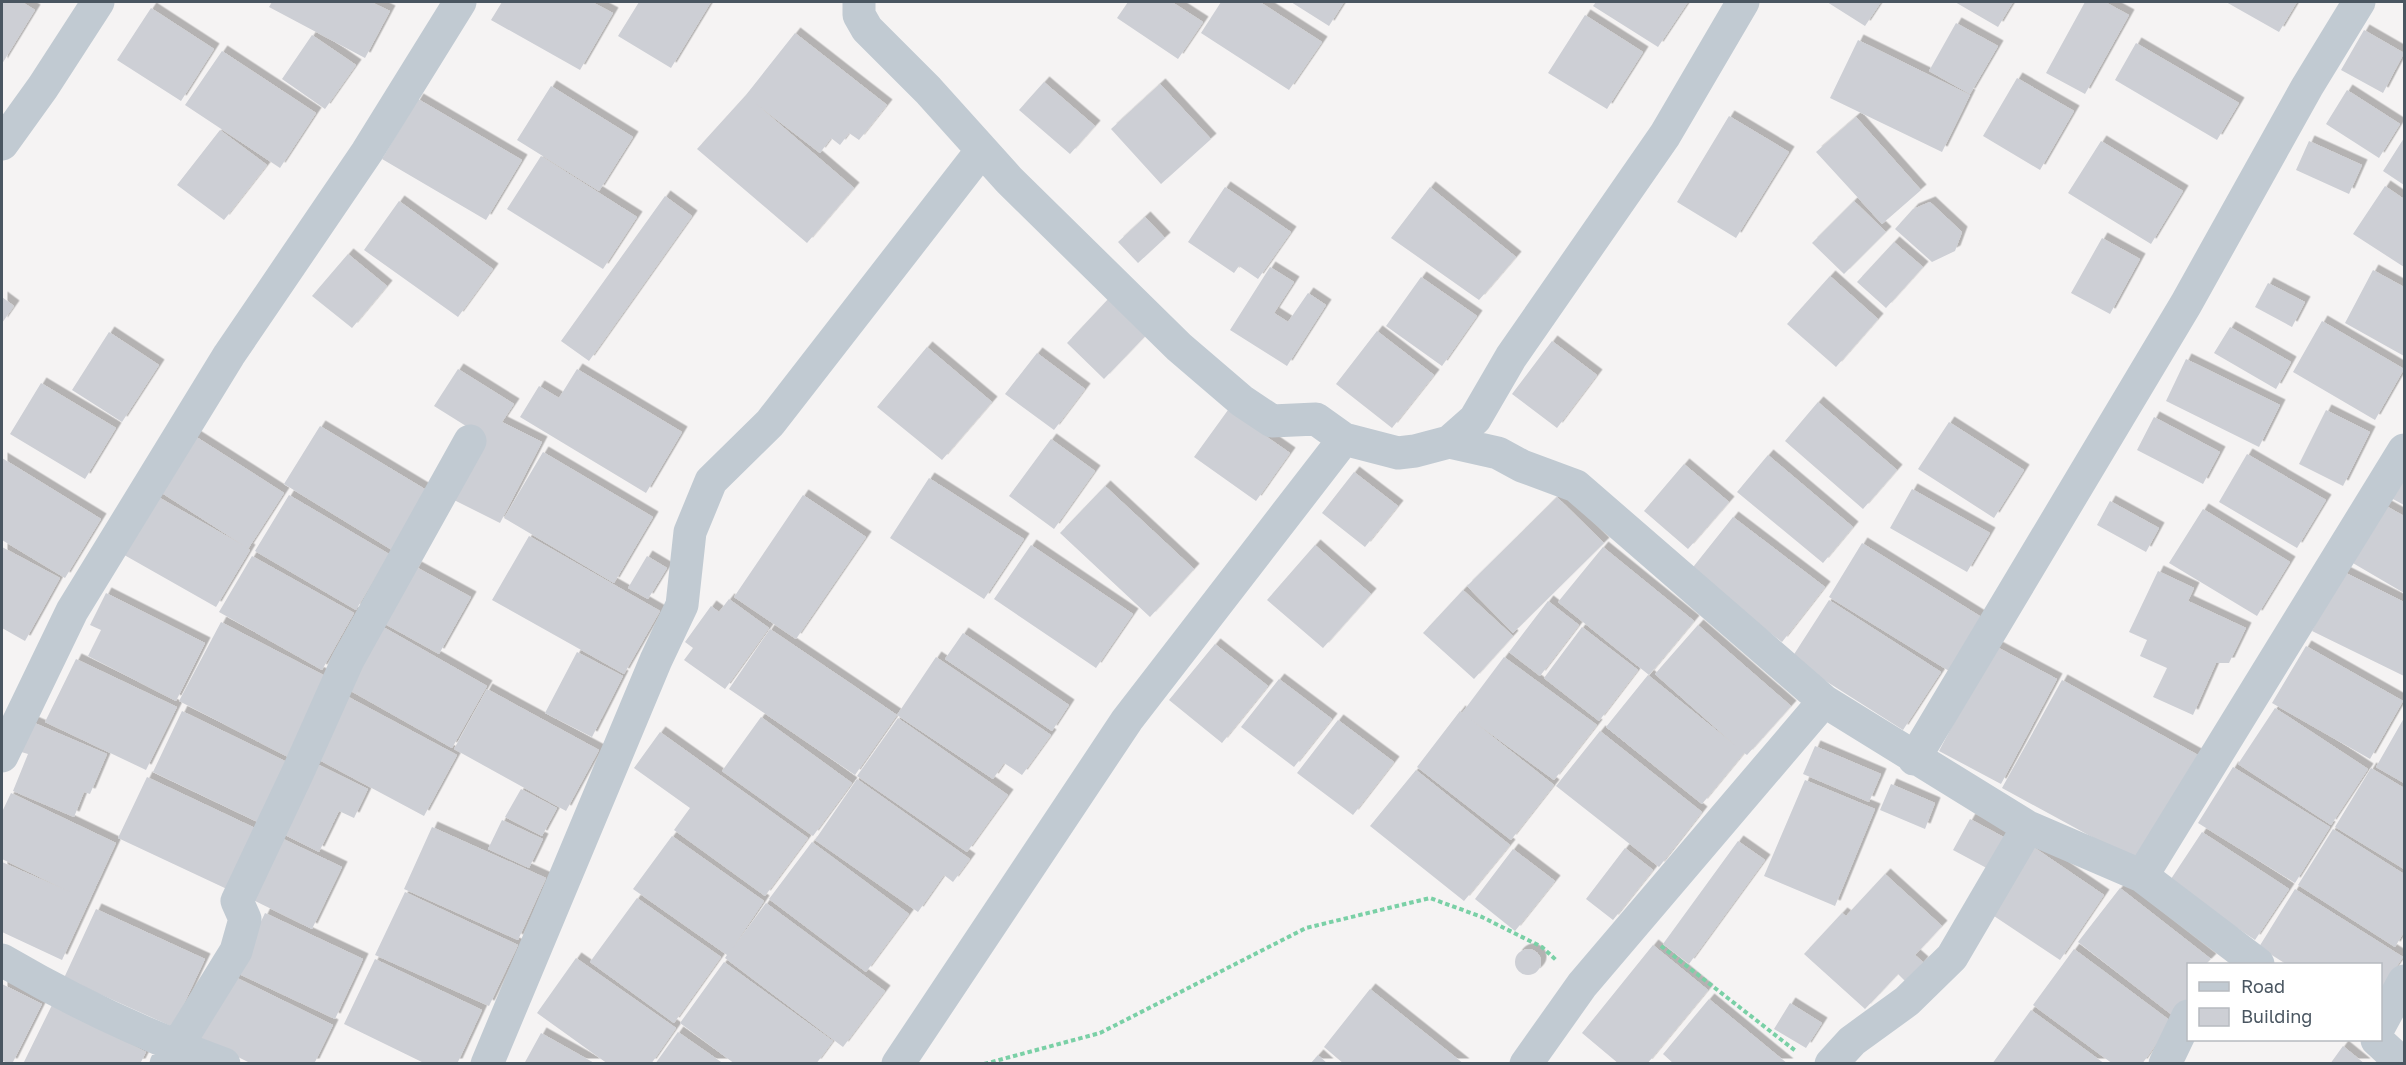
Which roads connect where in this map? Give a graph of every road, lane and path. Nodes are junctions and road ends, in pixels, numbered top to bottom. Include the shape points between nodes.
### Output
1 (98, 2) edge
2 (460, 2) edge
3 (859, 2) edge
4 (1743, 2) edge
5 (2360, 2) edge
6 (2, 144) edge
7 (982, 150) junction
8 (1344, 439) junction
9 (470, 441) dead end
10 (1449, 442) junction
11 (2404, 450) edge
12 (1824, 701) junction
13 (2, 756) edge
14 (1914, 759) junction
15 (2028, 827) junction
16 (2142, 876) junction
17 (1638, 918) junction
18 (2, 960) edge
19 (2247, 962) edge
20 (2404, 981) edge
21 (1582, 985) junction
22 (2187, 1018) edge
23 (2382, 1020) edge
24 (2378, 1041) edge
25 (171, 1055) edge
26 (1817, 1060) edge
27 (224, 1064) edge
28 (487, 1064) edge
29 (898, 1064) edge
30 (984, 1064) edge
31 (1526, 1064) edge
32 (2165, 1064) edge
33 (2403, 1064) edge

1 - 6 street
2 - 13 street via 367,152 229,355 72,610
3 - 7 street via 861,21 867,29
4 - 10 street via 1665,135 1511,357 1475,419
5 - 14 street via 2307,87 2186,304
7 - 8 street via 1179,347 1242,401 1272,421 1316,419
7 - 28 street via 770,423 711,481 690,532 682,605
8 - 10 street via 1398,453
8 - 29 street via 1127,720
9 - 25 street via 348,660 237,900 245,919 236,951
10 - 12 street via 1498,453 1575,486
11 - 16 street
12 - 14 street
12 - 17 street
14 - 15 street
15 - 16 street
15 - 26 street via 1952,957 1907,1001
16 - 19 street
17 - 21 street
17 - 26 path via 1656,942
18 - 25 street
20 - 23 street
21 - 30 path via 1542,947 1482,917 1430,898 1305,927 1100,1033
21 - 31 street
22 - 32 street
24 - 33 street
25 - 27 street

